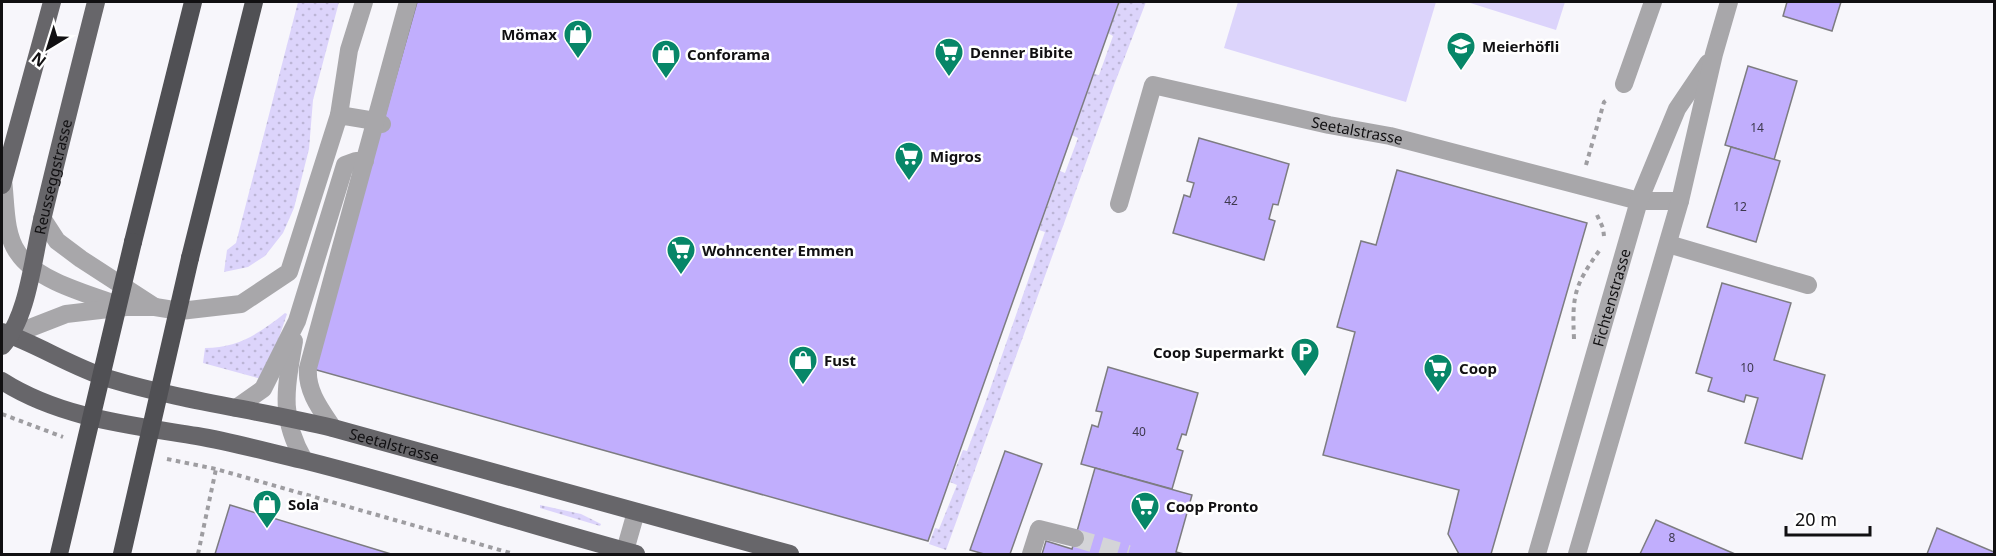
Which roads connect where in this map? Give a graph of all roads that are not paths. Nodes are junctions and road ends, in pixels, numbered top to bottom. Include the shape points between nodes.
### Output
1 (52, 2) edge
2 (96, 2) edge
3 (194, 2) edge
4 (254, 2) edge
5 (364, 2) edge
6 (408, 2) edge
7 (1653, 2) edge
8 (1729, 2) edge
9 (1714, 54) junction
10 (1624, 84) road end
11 (339, 115) junction
12 (379, 122) junction
13 (365, 161) junction
14 (2, 182) edge
15 (1639, 201) junction
16 (1680, 201) junction
17 (1119, 204) dead end
18 (42, 218) junction
19 (1668, 244) junction
20 (31, 267) junction
21 (1808, 285) dead end
22 (126, 307) junction
23 (155, 307) junction
24 (297, 321) junction
25 (5, 338) edge
26 (2, 381) edge
27 (236, 408) junction
28 (287, 417) junction
29 (333, 428) junction
30 (304, 460) junction
31 (636, 512) junction
32 (1075, 538) tunnel mouth
33 (629, 554) edge
34 (59, 555) edge
35 (122, 555) edge
36 (790, 555) edge
37 (1030, 555) edge
38 (1538, 555) edge
39 (1577, 555) edge

1 - 14 main road
2 - 18 main road, Reusseggstrasse
3 - 34 highway, bridge
4 - 35 highway, bridge
5 - 11 street via 349,50
6 - 12 street
7 - 10 street
8 - 9 street, Fichtenstrasse
9 - 15 street, Fichtenstrasse via 1677,109
9 - 16 street, Fichtenstrasse
11 - 12 street
11 - 23 street via 290,273 242,304 180,311
12 - 13 street
13 - 24 street via 345,165
13 - 29 street via 308,368 310,389
14 - 20 street via 13,242
15 - 16 street, Seetalstrasse
15 - 17 street, Seetalstrasse via 1390,136 1153,85
15 - 38 street, Fichtenstrasse
16 - 19 street, Fichtenstrasse
18 - 20 main road, Reusseggstrasse
18 - 23 street via 57,241
19 - 21 street
19 - 39 street, Fichtenstrasse
20 - 22 street
20 - 25 main road, Reusseggstrasse via 26,294
22 - 23 street
22 - 25 street via 66,314
24 - 27 street via 263,390
24 - 28 street via 286,395
25 - 27 main road, Seetalstrasse via 98,375
26 - 30 main road via 62,410
27 - 28 main road, Seetalstrasse
28 - 29 main road, Seetalstrasse
28 - 30 street via 293,441
29 - 31 main road, Seetalstrasse
30 - 33 main road
31 - 33 street
31 - 36 main road, Seetalstrasse
32 - 37 street via 1039,529

